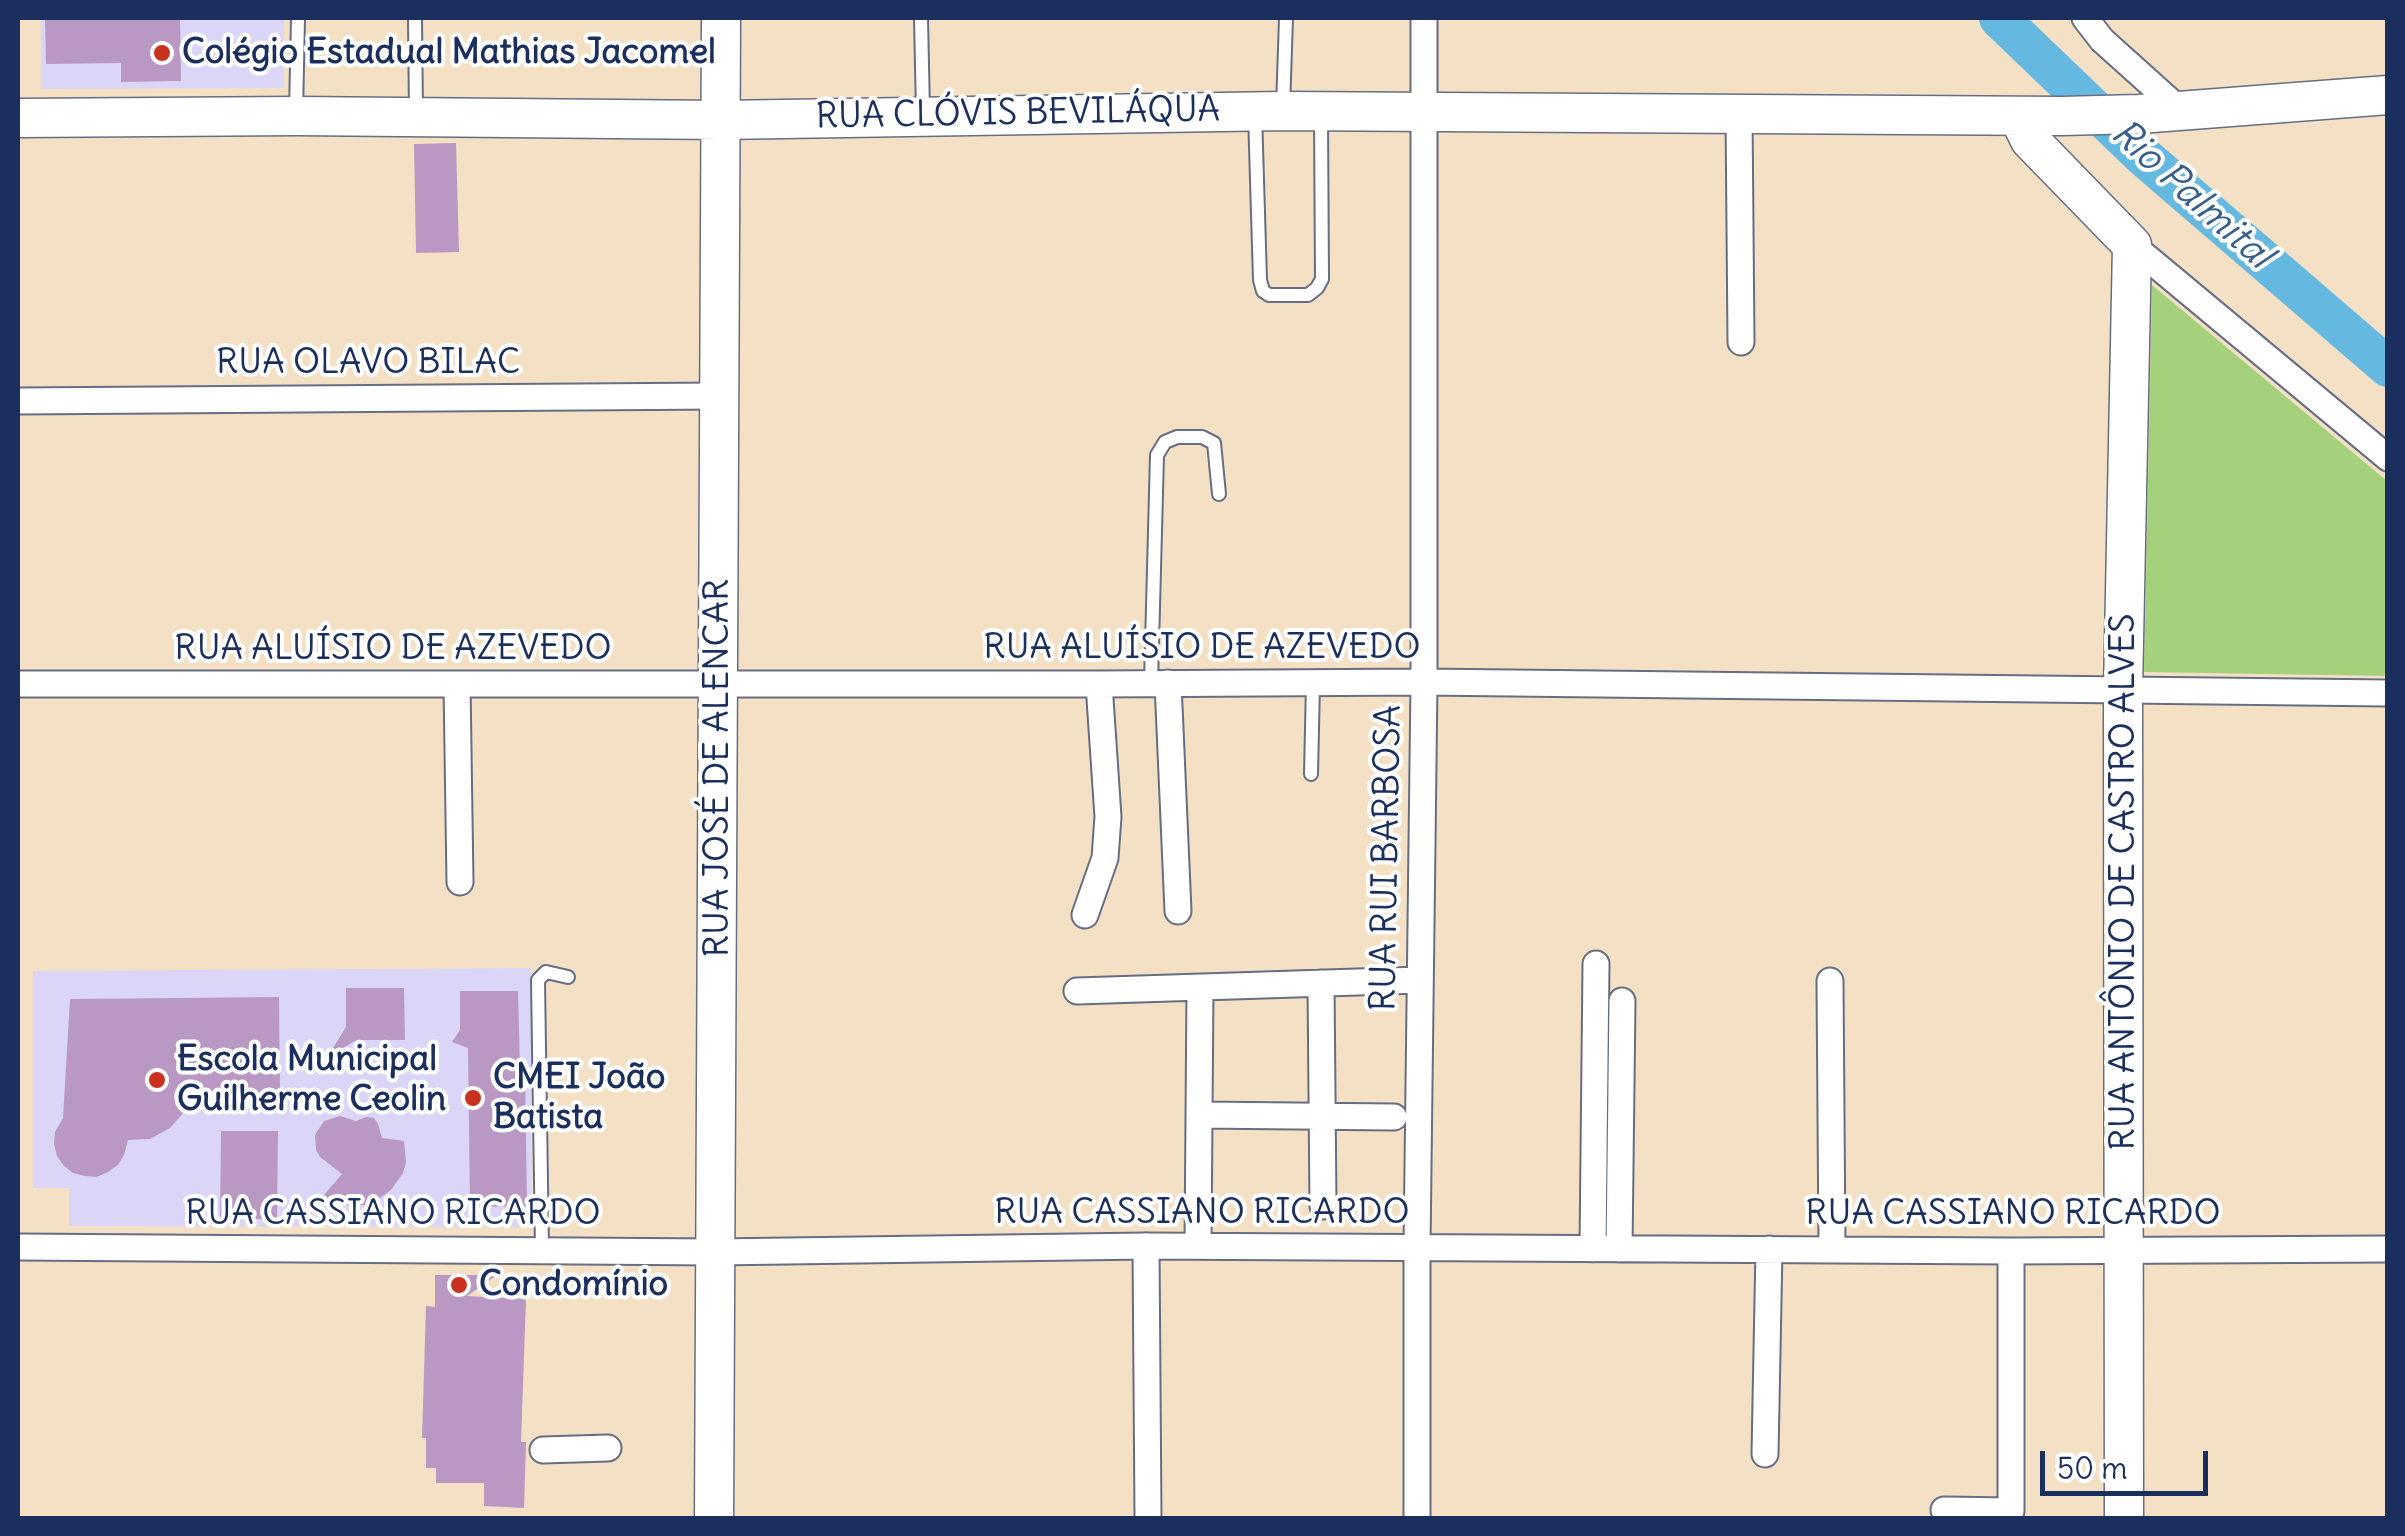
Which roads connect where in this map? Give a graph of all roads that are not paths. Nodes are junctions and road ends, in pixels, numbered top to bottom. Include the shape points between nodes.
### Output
1 (298, 18) edge
2 (415, 18) edge
3 (721, 18) edge
4 (921, 18) edge
5 (1286, 18) edge
6 (1424, 18) edge
7 (2085, 18) edge
8 (2388, 96) edge
9 (1269, 111) junction
10 (1321, 111) junction
11 (2181, 111) junction
12 (1425, 112) junction
13 (1739, 114) junction
14 (923, 115) junction
15 (296, 116) junction
16 (416, 116) junction
17 (18, 118) edge
18 (721, 120) junction
19 (2024, 128) junction
20 (2132, 245) junction
21 (1741, 342) dead end
22 (720, 396) junction
23 (18, 401) edge
24 (2388, 458) edge
25 (1219, 494) dead end
26 (1424, 682) junction
27 (1159, 683) junction
28 (1312, 683) junction
29 (18, 684) edge
30 (457, 684) junction
31 (718, 684) junction
32 (1099, 684) junction
33 (2123, 691) junction
34 (2388, 693) edge
35 (1311, 774) dead end
36 (460, 882) dead end
37 (1178, 911) dead end
38 (1085, 914) dead end
39 (1596, 964) dead end
40 (568, 978) dead end
41 (1420, 980) junction
42 (1830, 981) dead end
43 (1321, 983) junction
44 (1200, 988) junction
45 (1077, 992) dead end
46 (1622, 1001) dead end
47 (1199, 1115) junction
48 (1322, 1116) junction
49 (1394, 1117) dead end
50 (1323, 1206) dead end
51 (1146, 1246) junction
52 (1198, 1246) junction
53 (18, 1247) edge
54 (1417, 1247) junction
55 (1832, 1248) junction
56 (1606, 1249) junction
57 (1769, 1249) junction
58 (2388, 1249) edge
59 (542, 1250) junction
60 (2122, 1250) junction
61 (2010, 1251) junction
62 (716, 1252) junction
63 (608, 1448) dead end
64 (543, 1450) dead end
65 (1765, 1454) dead end
66 (1944, 1510) dead end
67 (714, 1518) edge
68 (1148, 1518) edge
69 (1417, 1518) edge
70 (2124, 1518) edge

1 - 15 lane
2 - 16 lane
3 - 18 street, RUA JOSÉ DE ALENCAR
4 - 14 lane
5 - 9 lane
6 - 12 street, RUA RUI BARBOSA
7 - 11 street
8 - 11 street, RUA CLÓVIS BEVILÁQUA
9 - 10 street, RUA CLÓVIS BEVILÁQUA
9 - 10 lane via 1260,280 1269,296 1308,294 1322,279
9 - 14 street, RUA CLÓVIS BEVILÁQUA
10 - 12 street, RUA CLÓVIS BEVILÁQUA
11 - 19 street, RUA CLÓVIS BEVILÁQUA via 2062,116
12 - 13 street, RUA CLÓVIS BEVILÁQUA
12 - 26 street, RUA RUI BARBOSA
13 - 19 street, RUA CLÓVIS BEVILÁQUA via 1957,115
13 - 21 street
14 - 18 street, RUA CLÓVIS BEVILÁQUA
15 - 16 street, RUA CLÓVIS BEVILÁQUA
15 - 17 street, RUA CLÓVIS BEVILÁQUA
16 - 18 street, RUA CLÓVIS BEVILÁQUA
18 - 22 street, RUA JOSÉ DE ALENCAR
19 - 20 street
20 - 24 street
20 - 33 street, RUA ANTÔNIO DE CASTRO ALVES
22 - 23 street, RUA OLAVO BILAC
22 - 31 street, RUA JOSÉ DE ALENCAR
25 - 27 lane via 1214,443 1202,437 1166,442 1158,455
26 - 28 street, RUA ALUÍSIO DE AZEVEDO
26 - 33 street, RUA ALUÍSIO DE AZEVEDO
26 - 41 street, RUA RUI BARBOSA
27 - 28 street, RUA ALUÍSIO DE AZEVEDO
27 - 32 street, RUA ALUÍSIO DE AZEVEDO
27 - 37 street
28 - 35 lane
29 - 30 street, RUA ALUÍSIO DE AZEVEDO
30 - 31 street, RUA ALUÍSIO DE AZEVEDO
30 - 36 street
31 - 32 street, RUA ALUÍSIO DE AZEVEDO
31 - 62 street, RUA JOSÉ DE ALENCAR
32 - 38 street via 1108,817 1104,858
33 - 34 street, RUA ALUÍSIO DE AZEVEDO
33 - 60 street, RUA ANTÔNIO DE CASTRO ALVES
39 - 56 street
40 - 59 lane via 546,972 538,980
41 - 43 street
41 - 54 street, RUA RUI BARBOSA
42 - 55 street
43 - 44 street
43 - 48 street
44 - 45 street
44 - 47 street
46 - 56 street
47 - 48 street
47 - 52 street
48 - 49 street
48 - 50 street
51 - 52 street, RUA CASSIANO RICARDO
51 - 62 street, RUA CASSIANO RICARDO
51 - 68 street
52 - 54 street, RUA CASSIANO RICARDO
53 - 59 street, RUA CASSIANO RICARDO
54 - 56 street, RUA CASSIANO RICARDO
54 - 69 street, RUA RUI BARBOSA
55 - 57 street, RUA CASSIANO RICARDO
55 - 61 street, RUA CASSIANO RICARDO
56 - 57 street, RUA CASSIANO RICARDO
57 - 65 street
58 - 60 street, RUA CASSIANO RICARDO
59 - 62 street, RUA CASSIANO RICARDO
60 - 61 street, RUA CASSIANO RICARDO
60 - 70 street, RUA ANTÔNIO DE CASTRO ALVES
61 - 66 street via 2011,1511
62 - 67 street, RUA JOSÉ DE ALENCAR
63 - 64 street

